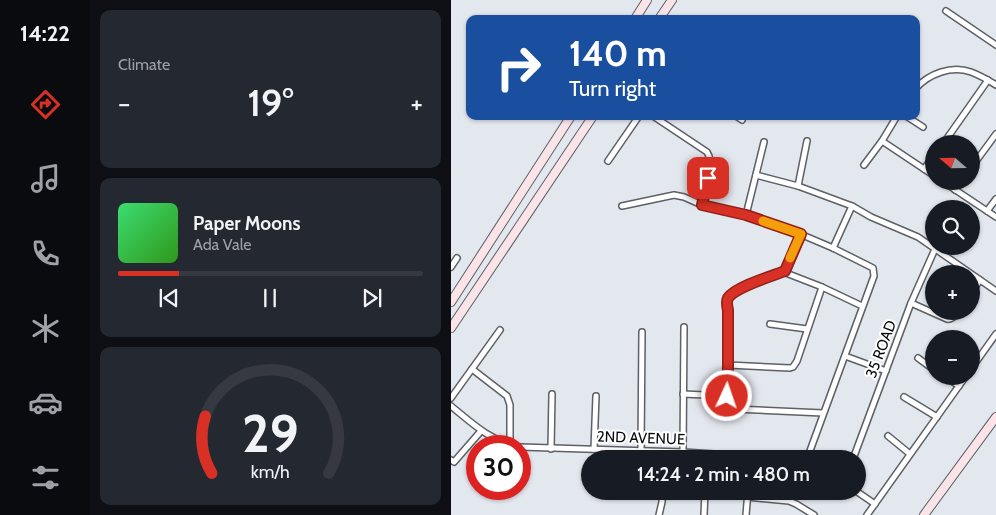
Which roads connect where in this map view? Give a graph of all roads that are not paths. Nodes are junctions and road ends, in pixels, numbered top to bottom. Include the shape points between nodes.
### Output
1 (647, 0) edge
2 (672, 0) edge
3 (946, 11) dead end
4 (638, 15) edge
5 (662, 15) edge
6 (995, 42) edge
7 (988, 80) junction
8 (920, 84) edge
9 (996, 85) edge
10 (568, 120) edge
11 (590, 120) edge
12 (636, 120) edge
13 (659, 120) edge
14 (894, 120) edge
15 (912, 120) edge
16 (923, 127) dead end
17 (996, 134) edge
18 (949, 135) edge
19 (807, 141) dead end
20 (881, 141) junction
21 (764, 142) dead end
22 (980, 156) edge
23 (608, 161) dead end
24 (864, 165) dead end
25 (924, 169) edge
26 (756, 175) junction
27 (798, 186) junction
28 (955, 190) edge
29 (996, 199) edge
30 (702, 205) junction
31 (622, 206) dead end
32 (852, 206) junction
33 (987, 211) junction
34 (746, 215) junction
35 (996, 217) edge
36 (801, 234) junction
37 (925, 242) edge
38 (833, 248) junction
39 (932, 255) edge
40 (944, 255) edge
41 (457, 258) dead end
42 (451, 268) edge
43 (785, 271) junction
44 (981, 280) joint
45 (822, 287) junction
46 (996, 292) edge
47 (451, 302) edge
48 (911, 303) junction
49 (862, 306) junction
50 (925, 309) edge
51 (770, 324) dead end
52 (684, 327) dead end
53 (451, 328) edge
54 (807, 329) junction
55 (500, 330) dead end
56 (642, 332) dead end
57 (996, 334) edge
58 (845, 356) junction
59 (980, 356) edge
60 (918, 358) dead end
61 (925, 363) edge
62 (728, 365) junction
63 (472, 370) junction
64 (886, 371) junction
65 (959, 386) edge
66 (552, 394) dead end
67 (683, 394) junction
68 (595, 396) dead end
69 (727, 396) junction
70 (451, 398) edge
71 (904, 398) dead end
72 (451, 406) edge
73 (823, 413) junction
74 (937, 417) junction
75 (996, 417) edge
76 (481, 431) junction
77 (488, 435) edge
78 (512, 435) edge
79 (888, 436) dead end
80 (531, 448) edge
81 (551, 448) junction
82 (594, 449) junction
83 (641, 450) joint
84 (683, 450) edge
85 (810, 450) edge
86 (856, 450) edge
87 (910, 454) junction
88 (451, 460) edge
89 (866, 498) edge
90 (662, 500) edge
91 (705, 500) edge
92 (747, 500) edge
93 (783, 500) edge
94 (875, 504) junction
95 (659, 515) edge
96 (704, 515) edge
97 (746, 515) edge
98 (813, 515) edge
99 (867, 515) edge
100 (924, 515) edge

1 - 4 street
2 - 5 street
3 - 6 street
7 - 8 street via 970,72 949,71 930,76
7 - 9 street
7 - 18 street
10 - 47 street
11 - 53 street
12 - 23 street
13 - 30 street via 710,156
14 - 20 street
15 - 16 street
17 - 22 street
19 - 27 street
20 - 24 street
20 - 25 street
21 - 26 street
26 - 27 street
26 - 34 street
27 - 32 street
28 - 33 street
29 - 33 street
30 - 31 street via 674,195
30 - 34 street
32 - 37 street
32 - 38 street
33 - 35 street
34 - 36 street
36 - 38 street
36 - 43 street
38 - 49 street via 873,268 874,276
39 - 48 street, 35 ROAD
40 - 44 street
41 - 42 street
43 - 45 street
43 - 62 street via 748,285 728,299
44 - 46 street
45 - 49 street
45 - 54 street
48 - 50 street
48 - 64 street, 35 ROAD
49 - 58 street
51 - 54 street
52 - 67 street
54 - 62 street via 793,367
55 - 63 street
56 - 83 street
57 - 59 street
58 - 64 street
58 - 73 street
60 - 61 street
62 - 69 street
63 - 70 street
63 - 78 street via 509,400
64 - 86 street, 35 ROAD
65 - 74 street
66 - 81 street
67 - 69 street
67 - 84 street
68 - 82 street
69 - 73 street via 728,408
71 - 74 street
72 - 76 street
73 - 85 street
74 - 87 street
75 - 100 street
76 - 77 street
76 - 88 street via 454,462
79 - 87 street
80 - 81 street, 2ND AVENUE
81 - 82 street, 2ND AVENUE
82 - 83 street, 2ND AVENUE
87 - 94 street
89 - 94 street
90 - 95 street
91 - 96 street
92 - 97 street
93 - 98 street
94 - 99 street

